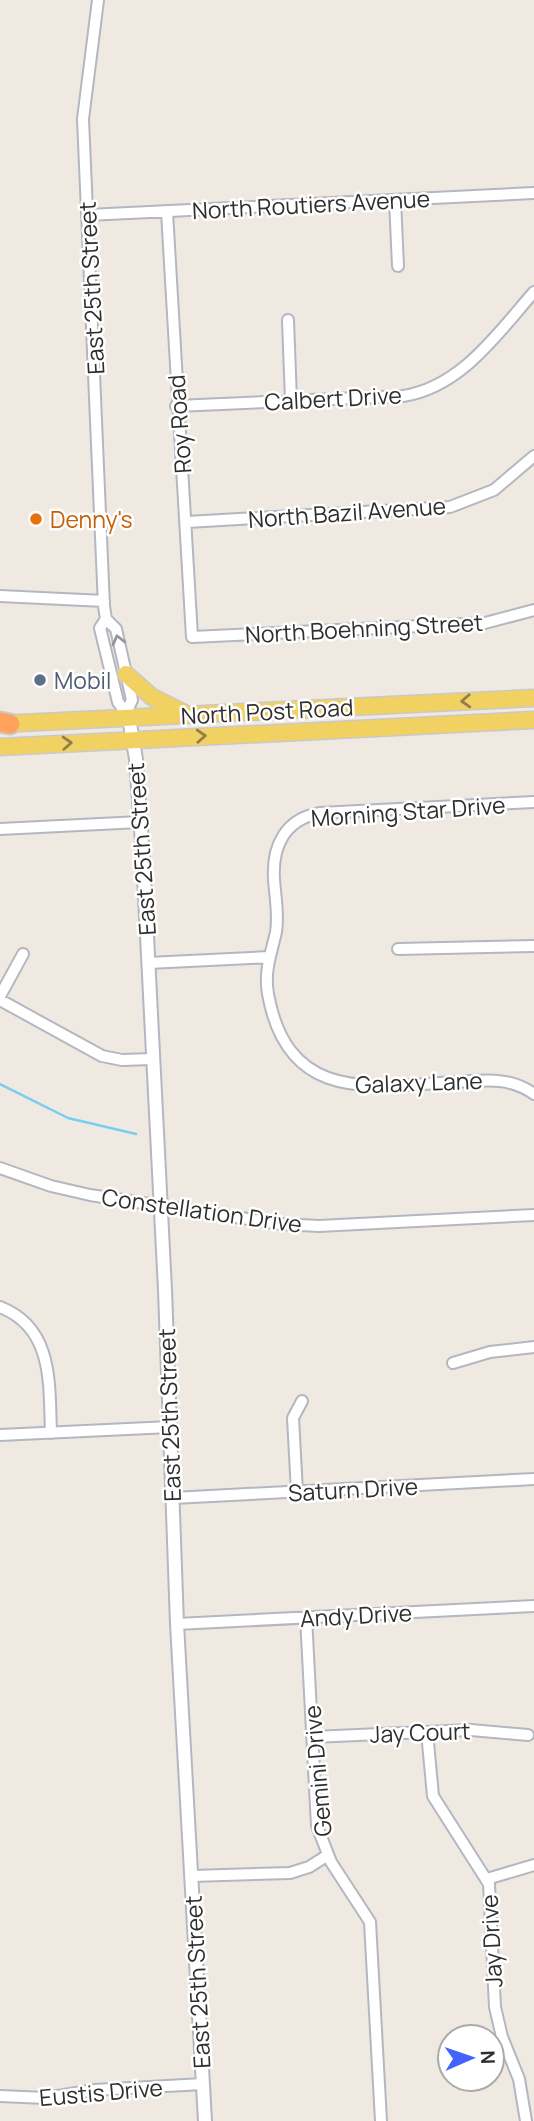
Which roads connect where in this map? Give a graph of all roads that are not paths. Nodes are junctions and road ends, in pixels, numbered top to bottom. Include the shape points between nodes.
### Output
1 (98, 0) edge
2 (534, 192) edge
3 (395, 200) junction
4 (167, 212) junction
5 (88, 215) junction
6 (398, 266) dead end
7 (534, 292) edge
8 (288, 320) dead end
9 (291, 401) junction
10 (176, 406) junction
11 (534, 456) edge
12 (187, 522) junction
13 (0, 596) edge
14 (104, 601) junction
15 (534, 610) edge
16 (106, 619) junction
17 (192, 637) joint
18 (126, 674) junction
19 (534, 698) edge
20 (128, 714) junction
21 (188, 715) junction
22 (534, 720) edge
23 (3, 723) edge
24 (133, 740) junction
25 (0, 747) edge
26 (534, 802) edge
27 (140, 822) junction
28 (0, 829) edge
29 (534, 946) edge
30 (398, 949) dead end
31 (23, 954) dead end
32 (269, 957) junction
33 (148, 963) junction
34 (0, 998) edge
35 (152, 1059) junction
36 (306, 1067) joint
37 (534, 1094) edge
38 (0, 1168) edge
39 (160, 1206) junction
40 (534, 1215) edge
41 (0, 1307) edge
42 (534, 1347) edge
43 (453, 1363) dead end
44 (302, 1401) dead end
45 (170, 1427) junction
46 (51, 1433) junction
47 (0, 1435) edge
48 (534, 1479) edge
49 (296, 1492) junction
50 (173, 1499) junction
51 (534, 1606) edge
52 (306, 1617) junction
53 (177, 1623) junction
54 (426, 1732) junction
55 (528, 1735) dead end
56 (312, 1737) junction
57 (328, 1855) junction
58 (534, 1865) edge
59 (192, 1876) junction
60 (487, 1879) junction
61 (203, 2084) junction
62 (0, 2096) edge
63 (205, 2121) edge
64 (381, 2121) edge
65 (526, 2121) edge

1 - 5 street, East 25th Street via 83,108
2 - 3 street, North Routiers Avenue
3 - 4 street, North Routiers Avenue
3 - 6 street
4 - 5 street, North Routiers Avenue
4 - 10 street, Roy Road
5 - 14 street, East 25th Street
7 - 9 street, Calbert Drive via 465,367 440,384 403,396
8 - 9 street
9 - 10 street, Calbert Drive
10 - 12 street, Roy Road
11 - 12 street, North Bazil Avenue via 498,488 450,507
12 - 17 street, Roy Road
13 - 14 street
14 - 16 street, East 25th Street
15 - 17 street, North Boehning Street via 485,623
18 -> 16 street, East 25th Street via 116,629
16 - 20 street, East 25th Street via 100,628 118,702
18 - 20 street, East 25th Street via 132,700
18 - 21 main road via 152,697
19 -> 21 main road, North Post Road
20 - 21 main road, North Post Road
20 - 23 main road, North Post Road
20 - 24 street, East 25th Street
24 -> 22 main road, North Post Road
25 -> 24 main road, North Post Road
24 - 27 street, East 25th Street
26 - 32 street, Morning Star Drive via 320,813 299,820 275,851 277,919
27 - 28 street
27 - 33 street, East 25th Street
29 - 30 street
31 - 34 street
32 - 33 street
32 - 36 street, Morning Star Drive via 271,1004 285,1041
33 - 35 street, East 25th Street
34 - 35 street via 102,1056
35 - 39 street, East 25th Street
36 - 37 street, Galaxy Lane via 323,1078 353,1086 494,1080
38 - 39 street, Constellation Drive via 77,1192
39 - 40 street, Constellation Drive via 311,1226
39 - 45 street, East 25th Street
41 - 46 street via 21,1318 44,1350
42 - 43 street via 490,1352
44 - 49 street via 293,1418
45 - 46 street
45 - 50 street, East 25th Street
46 - 47 street
48 - 49 street, Saturn Drive
49 - 50 street, Saturn Drive
50 - 53 street, East 25th Street
51 - 52 street, Andy Drive
52 - 53 street, Andy Drive
52 - 56 street, Gemini Drive
53 - 59 street, East 25th Street
54 - 55 street, Jay Court
54 - 56 street, Jay Court
54 - 60 street, Jay Drive via 433,1796
56 - 57 street, Gemini Drive via 317,1826
57 - 59 street via 293,1872
57 - 64 street, Gemini Drive via 367,1914 373,1938
58 - 60 street
59 - 61 street, East 25th Street
60 - 65 street, Jay Drive via 495,2007 519,2079
61 - 62 street, Eustis Drive via 94,2090 46,2098
61 - 63 street, East 25th Street

